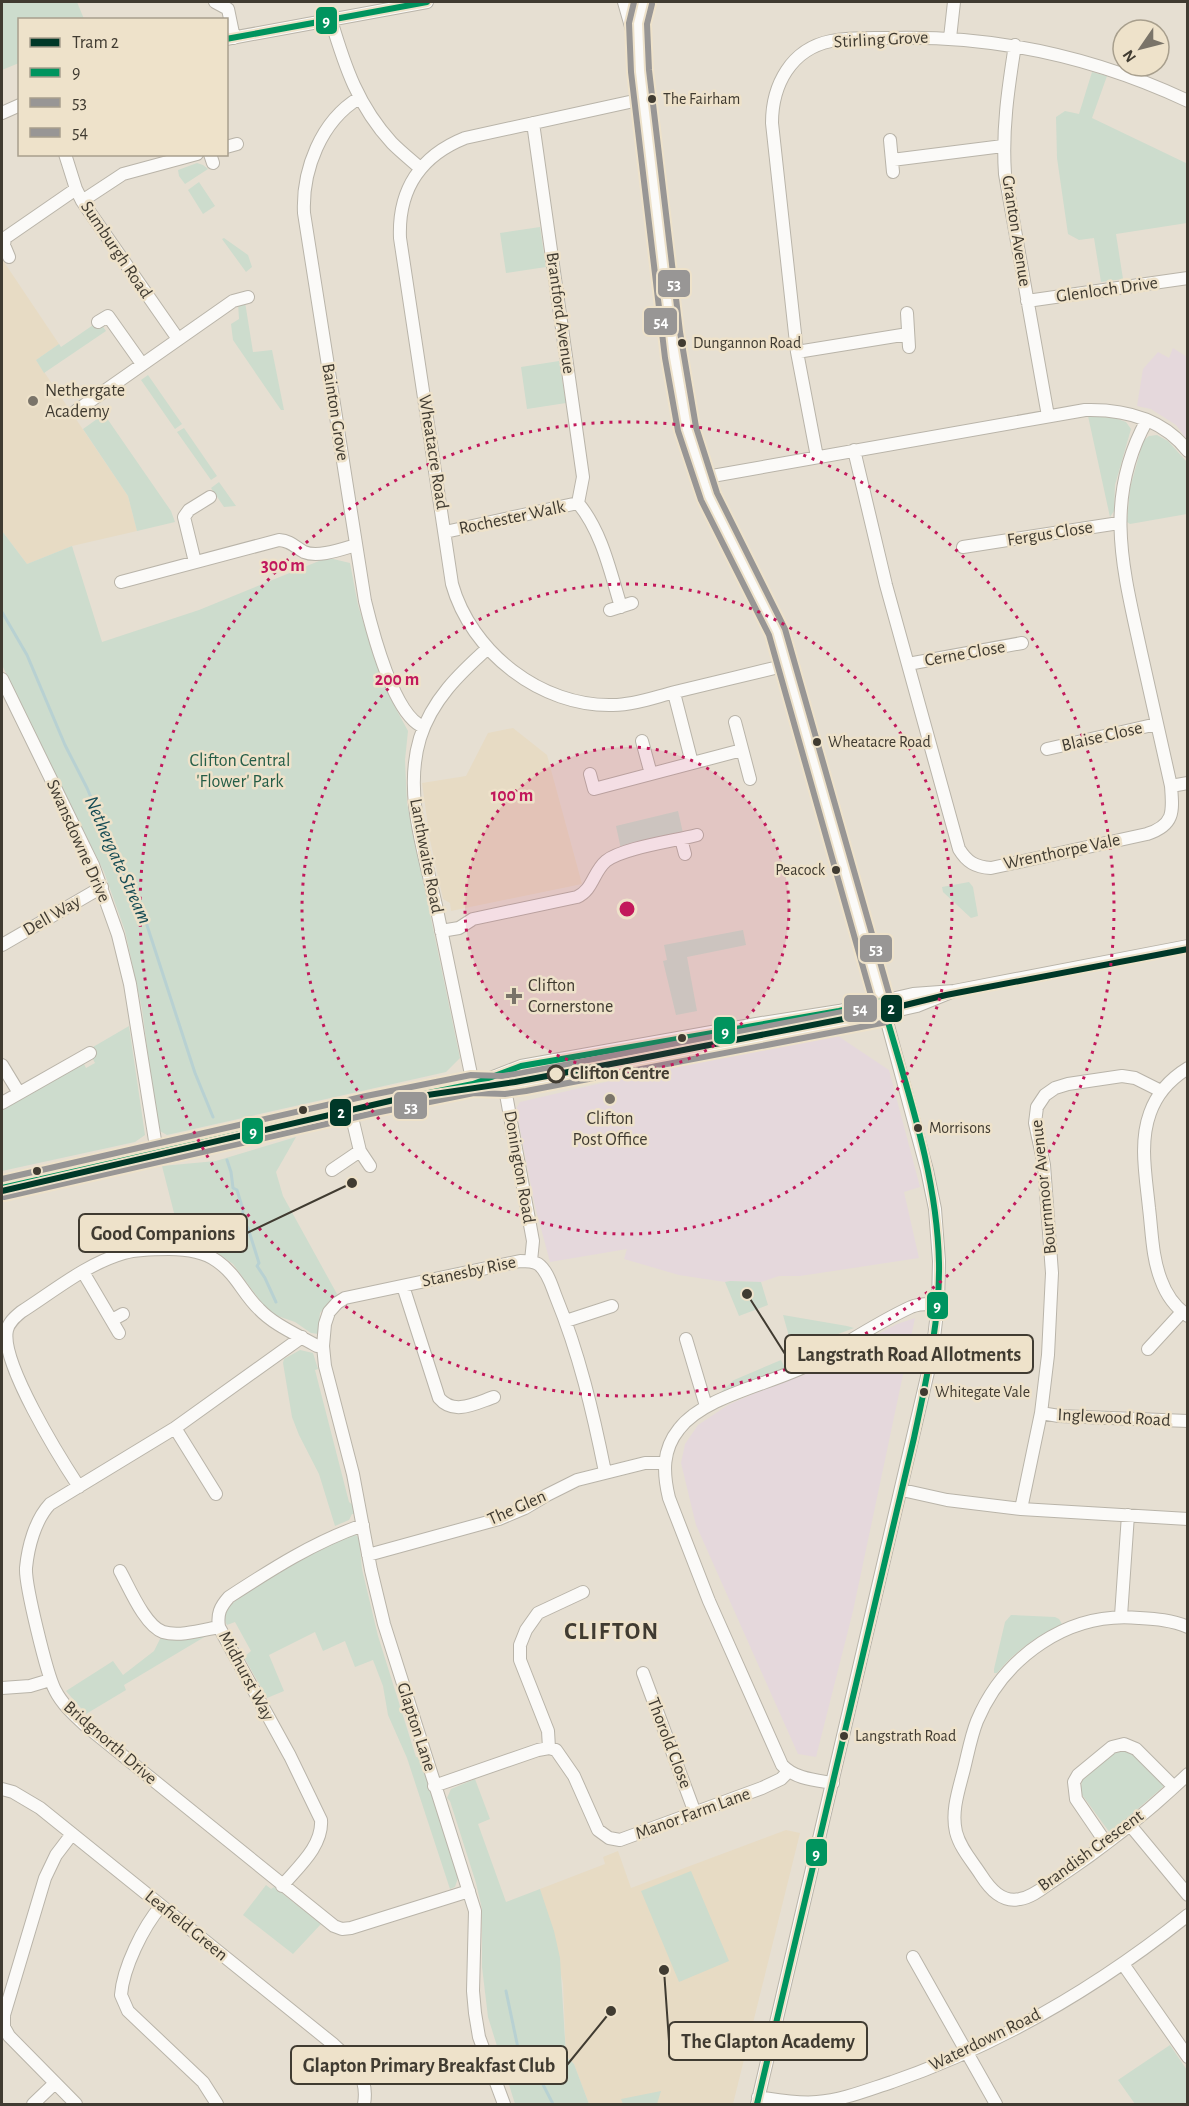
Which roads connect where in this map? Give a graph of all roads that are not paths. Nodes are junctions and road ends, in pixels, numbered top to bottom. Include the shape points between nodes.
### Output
1 (215, 2) edge
2 (427, 2) edge
3 (624, 2) edge
4 (643, 2) edge
5 (954, 2) edge
6 (331, 20) junction
7 (230, 38) edge
8 (950, 38) junction
9 (1015, 45) junction
10 (638, 52) junction
11 (359, 98) junction
12 (643, 99) junction
13 (1188, 101) edge
14 (18, 106) edge
15 (2, 113) edge
16 (533, 123) junction
17 (890, 140) dead end
18 (1003, 146) junction
19 (66, 156) edge
20 (190, 156) edge
21 (420, 168) junction
22 (76, 189) junction
23 (82, 201) junction
24 (9, 257) dead end
25 (1188, 278) edge
26 (248, 297) dead end
27 (1027, 301) junction
28 (224, 307) junction
29 (908, 313) dead end
30 (232, 319) dead end
31 (98, 322) dead end
32 (178, 339) junction
33 (797, 352) junction
34 (142, 364) junction
35 (1048, 416) junction
36 (90, 418) dead end
37 (1147, 420) junction
38 (854, 450) junction
39 (1188, 451) edge
40 (817, 457) junction
41 (701, 478) junction
42 (210, 497) dead end
43 (578, 504) junction
44 (1119, 523) junction
45 (445, 532) junction
46 (356, 546) junction
47 (963, 547) dead end
48 (195, 562) junction
49 (126, 584) dead end
50 (621, 607) dead end
51 (1022, 643) dead end
52 (488, 648) junction
53 (908, 663) junction
54 (787, 665) junction
55 (2, 679) edge
56 (674, 693) junction
57 (735, 722) dead end
58 (1157, 724) junction
59 (424, 727) junction
60 (642, 741) dead end
61 (1047, 749) dead end
62 (742, 750) junction
63 (692, 763) junction
64 (590, 774) dead end
65 (651, 774) junction
66 (750, 779) dead end
67 (1188, 783) edge
68 (1171, 786) junction
69 (697, 836) dead end
70 (681, 839) junction
71 (685, 854) dead end
72 (102, 887) junction
73 (441, 931) junction
74 (2, 945) edge
75 (1188, 946) edge
76 (883, 1007) junction
77 (89, 1058) dead end
78 (2, 1065) edge
79 (1188, 1068) edge
80 (503, 1079) junction
81 (473, 1084) junction
82 (1161, 1091) junction
83 (19, 1094) junction
84 (2, 1103) edge
85 (350, 1109) junction
86 (360, 1151) junction
87 (157, 1153) junction
88 (370, 1166) dead end
89 (332, 1170) dead end
90 (2, 1188) edge
91 (531, 1261) junction
92 (83, 1272) junction
93 (403, 1286) junction
94 (938, 1304) junction
95 (614, 1305) dead end
96 (1185, 1314) edge
97 (566, 1321) junction
98 (119, 1333) dead end
99 (686, 1335) dead end
100 (302, 1337) junction
101 (323, 1346) junction
102 (1148, 1349) dead end
103 (494, 1397) dead end
104 (706, 1406) junction
105 (1041, 1413) junction
106 (1188, 1421) edge
107 (175, 1428) junction
108 (664, 1463) junction
109 (605, 1472) junction
110 (78, 1487) junction
111 (902, 1490) junction
112 (216, 1494) dead end
113 (1021, 1509) junction
114 (1128, 1515) junction
115 (1188, 1519) edge
116 (363, 1525) junction
117 (368, 1555) junction
118 (120, 1571) dead end
119 (583, 1592) dead end
120 (1121, 1616) junction
121 (1188, 1626) edge
122 (219, 1628) junction
123 (642, 1673) dead end
124 (50, 1680) junction
125 (2, 1688) edge
126 (549, 1748) junction
127 (788, 1772) junction
128 (1188, 1774) edge
129 (833, 1783) junction
130 (434, 1786) junction
131 (1174, 1787) junction
132 (2, 1789) edge
133 (696, 1813) junction
134 (1130, 1825) junction
135 (72, 1834) junction
136 (1106, 1843) junction
137 (282, 1886) junction
138 (469, 1891) junction
139 (1188, 1895) edge
140 (161, 1906) junction
141 (1188, 1915) edge
142 (913, 1957) dead end
143 (1123, 1964) junction
144 (966, 2052) junction
145 (1188, 2057) edge
146 (55, 2083) junction
147 (758, 2101) edge
148 (33, 2104) edge
149 (76, 2104) edge
150 (217, 2104) edge
151 (364, 2104) edge
152 (504, 2104) edge
153 (996, 2104) edge

1 - 7 street via 228,9
2 - 6 street
3 - 10 street
4 - 10 street
5 - 8 street
6 - 7 street
6 - 11 street
8 - 9 street, Stirling Grove
8 - 33 street, Stirling Grove via 832,41 802,54 781,78 773,101 772,123
9 - 13 street, Stirling Grove via 1102,66
9 - 18 street, Granton Avenue
10 - 12 street
11 - 21 street via 394,146
11 - 46 street, Bainton Grove via 339,113 321,139 307,176 303,202
12 - 16 street, Wheatacre Road
12 - 41 street via 679,399
14 - 15 street
16 - 21 street, Wheatacre Road via 465,138 446,147
16 - 43 street, Brantford Avenue via 583,477
17 - 18 street via 892,166
18 - 27 street, Granton Avenue
19 - 22 street, Sumburgh Road
20 - 23 street via 123,174
21 - 45 street, Wheatacre Road via 406,197 400,238
22 - 23 street, Sumburgh Road
22 - 24 street via 5,238
23 - 32 street, Sumburgh Road
25 - 27 street, Glenloch Drive
26 - 28 street
27 - 35 street, Granton Avenue
28 - 30 street
28 - 32 street
29 - 33 street via 909,341
31 - 34 street via 108,316
32 - 34 street
33 - 40 street, Stirling Grove
34 - 36 street via 79,408
35 - 37 street via 1108,410
35 - 38 street
37 - 39 street
37 - 44 street, Wrenthorpe Vale via 1126,472
38 - 40 street
38 - 53 street, Wrenthorpe Vale
40 - 41 street
41 - 54 street via 765,603
42 - 48 street via 184,517
43 - 45 street, Rochester Walk
43 - 50 street via 597,532
44 - 47 street, Fergus Close via 979,538
44 - 58 street, Wrenthorpe Vale via 1128,588
45 - 52 street, Wheatacre Road via 455,593 468,621
46 - 48 street via 313,554 279,540
46 - 59 street, Bainton Grove via 365,601 380,654 406,712
48 - 49 street
51 - 53 street, Cerne Close
52 - 56 street, Wheatacre Road via 521,677 573,700 614,705
52 - 59 street, Lanthwaite Road via 447,688
53 - 68 street, Wrenthorpe Vale via 959,849 972,864 991,868 1156,831 1172,813
54 - 56 street, Wheatacre Road
54 - 76 street
55 - 72 street, Swansdowne Drive
56 - 63 street
57 - 62 street
58 - 61 street, Blaise Close
58 - 68 street, Wrenthorpe Vale
59 - 73 street, Lanthwaite Road via 413,791
60 - 65 street
62 - 63 street
62 - 66 street
63 - 65 street
64 - 65 street via 594,789
67 - 68 street
69 - 70 street
70 - 71 street
70 - 73 street via 614,856 599,869 587,891 576,897 474,919 459,928
72 - 74 street, Dell Way
72 - 87 street, Swansdowne Drive via 130,984
73 - 81 street, Lanthwaite Road
75 - 76 street via 954,991 927,1003
76 - 80 street via 838,1011 521,1066
76 - 94 street via 933,1199
77 - 83 street
78 - 83 street
79 - 82 street
80 - 81 street
80 - 91 street, Donington Road via 533,1241
81 - 85 street
82 - 96 street via 1150,1112 1144,1154 1154,1259 1170,1298
82 - 105 street, Bournmoor Avenue via 1122,1076 1055,1088 1037,1107 1035,1123 1044,1165 1052,1273
83 - 84 street
85 - 86 street
85 - 87 street
86 - 88 street
86 - 89 street
87 - 90 street
91 - 93 street, Stanesby Rise
91 - 97 street, Stanesby Rise via 545,1274
92 - 98 street via 117,1317
92 - 100 street via 126,1252 200,1252 230,1272 258,1309
92 - 110 street via 21,1312 7,1330 11,1359 30,1405
93 - 101 street, Stanesby Rise via 337,1303 325,1324
93 - 103 street via 439,1398 457,1408
94 - 104 street via 913,1306 811,1364
94 - 111 street via 932,1355
95 - 97 street
96 - 102 street
97 - 109 street, Stanesby Rise via 585,1379
99 - 104 street
100 - 101 street
100 - 107 street, Bridgnorth Drive
101 - 116 street, Glapton Lane
104 - 108 street via 680,1428
105 - 106 street, Inglewood Road
105 - 113 street, Bournmoor Avenue
107 - 110 street, Bridgnorth Drive
107 - 112 street
108 - 109 street, The Glen
108 - 127 street via 669,1498 709,1601
109 - 117 street, The Glen via 577,1480 499,1519
110 - 124 street, Bridgnorth Drive via 50,1504 40,1516 26,1567
111 - 113 street
111 - 129 street
113 - 114 street
114 - 115 street
114 - 120 street
116 - 117 street, Glapton Lane
116 - 122 street, Midhurst Way via 313,1545 229,1597 219,1610
117 - 130 street, Glapton Lane via 391,1648
118 - 122 street via 155,1628 175,1633
119 - 126 street via 538,1613 520,1645 520,1660 548,1731
120 - 121 street, Brandish Crescent
120 - 136 street, Brandish Crescent via 1057,1634 1028,1652 1006,1673 976,1723 954,1822 960,1844 988,1887 1009,1900 1032,1894
122 - 137 street, Midhurst Way via 321,1820 317,1843
123 - 133 street, Thorold Close
124 - 125 street
124 - 137 street, Bridgnorth Drive via 64,1704 85,1725
126 - 130 street
126 - 133 street, Manor Farm Lane via 562,1757 594,1825 609,1838 626,1839
127 - 129 street
127 - 133 street, Manor Farm Lane via 762,1788
128 - 131 street, Brandish Crescent
129 - 147 street
130 - 138 street, Glapton Lane
131 - 134 street, Brandish Crescent
131 - 136 street via 1136,1749 1124,1744 1112,1747 1078,1774 1074,1782 1076,1799
132 - 135 street, Leafield Green via 40,1808
134 - 136 street, Brandish Crescent
134 - 139 street
135 - 140 street, Leafield Green
135 - 146 street via 45,1878 4,2015 9,2036
137 - 138 street, Bridgnorth Drive via 326,1922 342,1929
138 - 152 street, Glapton Lane via 475,1911 473,1991 479,2037
140 - 150 street via 137,1945 121,1995 128,2011 203,2082
140 - 151 street, Leafield Green via 353,2062 366,2088
141 - 143 street, Waterdown Road
142 - 144 street
143 - 144 street, Waterdown Road via 1023,2025
143 - 145 street
144 - 147 street, Waterdown Road via 834,2100
144 - 153 street
146 - 148 street
146 - 149 street

